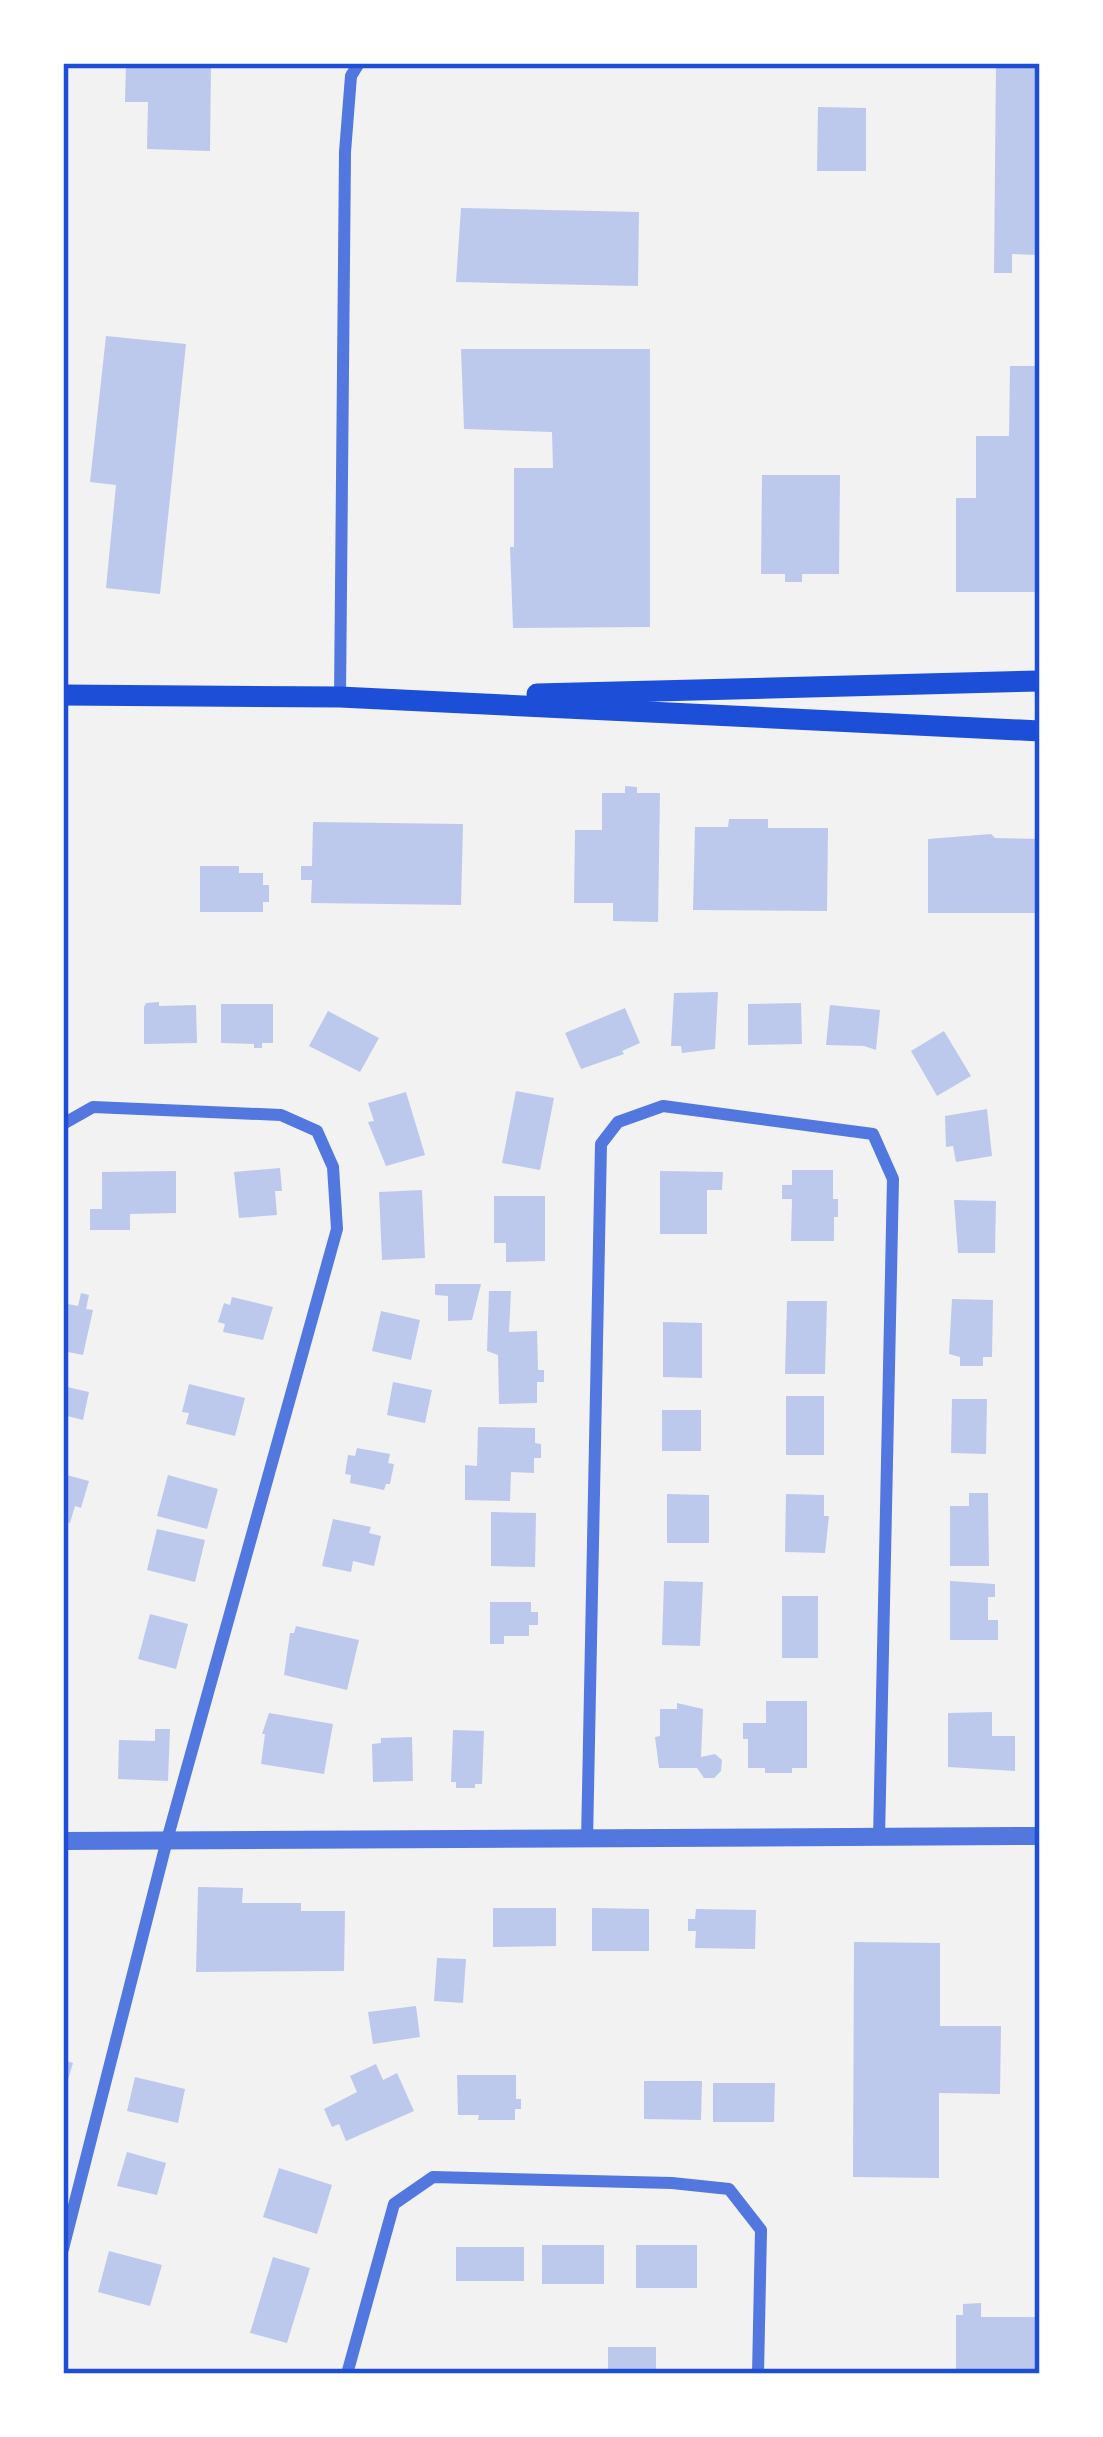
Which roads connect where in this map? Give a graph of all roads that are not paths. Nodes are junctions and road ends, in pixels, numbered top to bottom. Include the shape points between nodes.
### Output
1 (358, 63) edge
2 (1040, 681) edge
3 (63, 694) edge
4 (351, 698) junction
5 (1040, 730) edge
6 (65, 1122) edge
7 (1040, 1836) edge
8 (879, 1839) junction
9 (167, 1840) junction
10 (63, 1841) edge
11 (587, 1841) junction
12 (63, 2249) edge
13 (347, 2374) edge
14 (758, 2374) edge

1 - 4 street via 345,152
2 - 4 main road
3 - 4 main road
4 - 5 main road
6 - 9 street via 93,1107 280,1115 316,1131 333,1168 337,1229
7 - 8 street
8 - 11 street
8 - 11 street via 893,1179 872,1134 663,1106 618,1122 601,1144
9 - 10 street
9 - 11 street
9 - 12 street
13 - 14 street via 394,2204 433,2177 729,2188 761,2230

